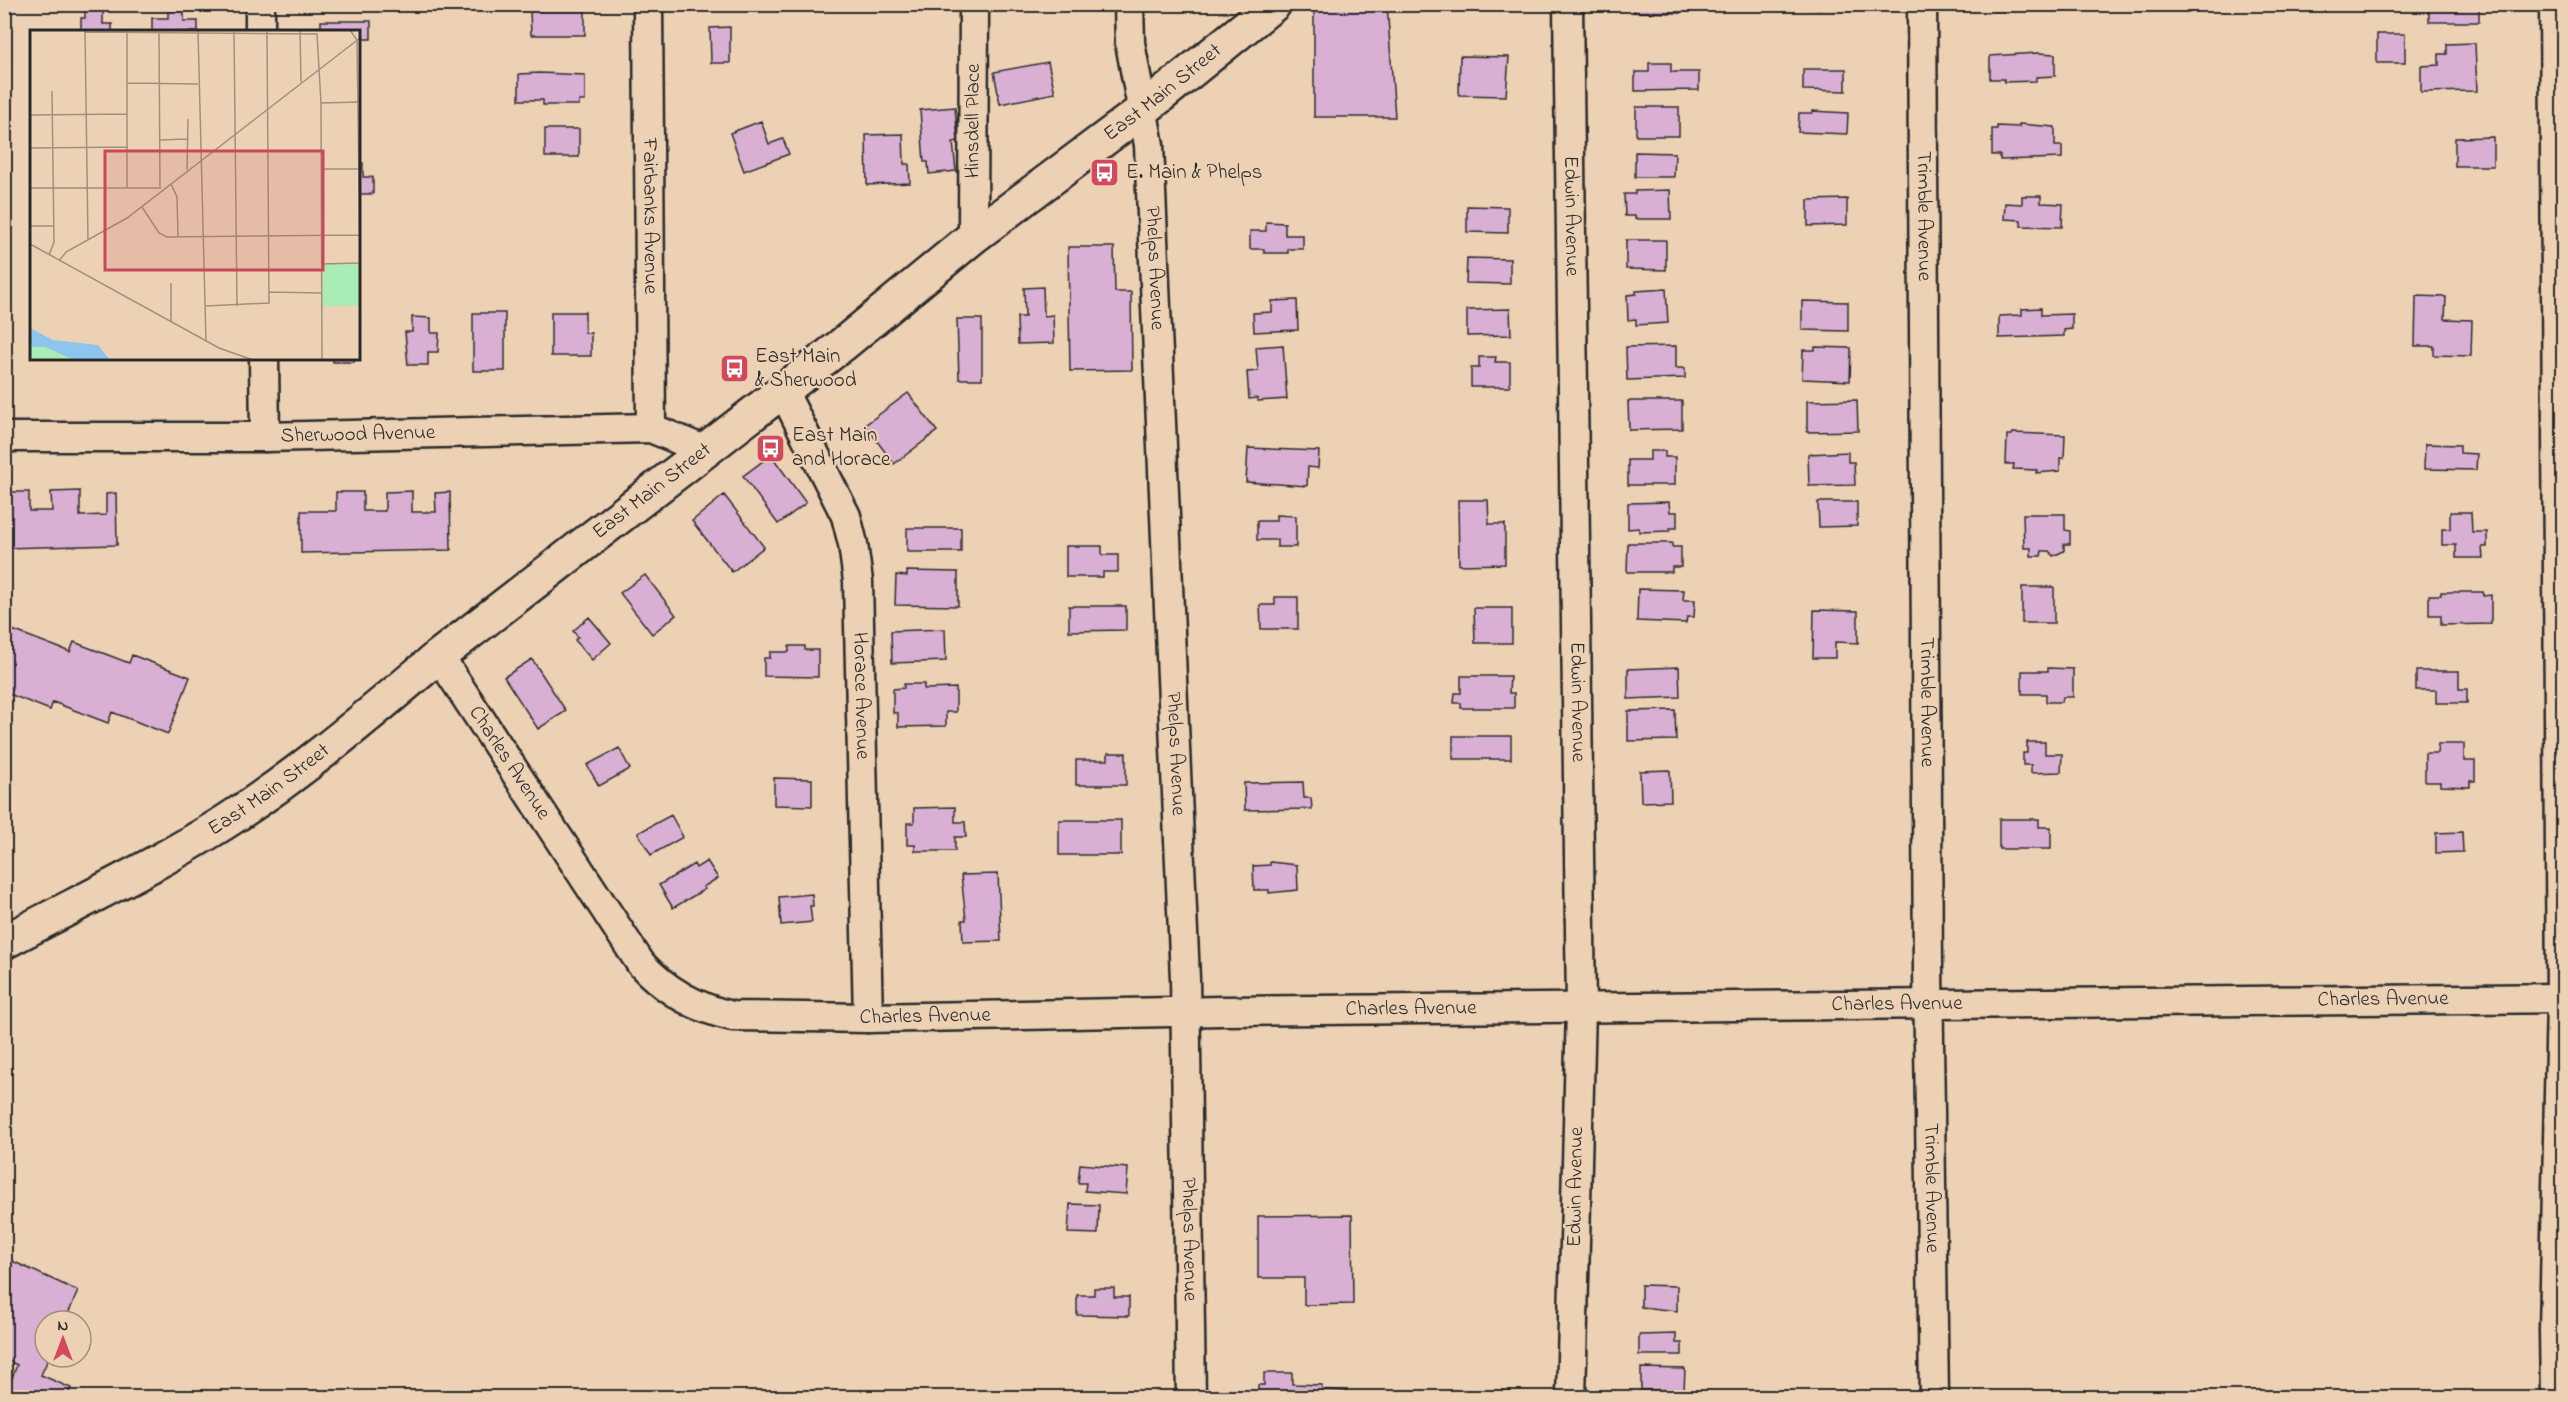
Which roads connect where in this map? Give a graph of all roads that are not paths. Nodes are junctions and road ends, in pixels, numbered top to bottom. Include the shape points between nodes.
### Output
1 (260, 4) edge
2 (648, 4) edge
3 (974, 4) edge
4 (1129, 4) edge
5 (1274, 4) edge
6 (1568, 4) edge
7 (1922, 4) edge
8 (2554, 4) edge
9 (260, 30) edge
10 (1143, 110) junction
11 (2558, 214) edge
12 (973, 237) junction
13 (264, 360) edge
14 (783, 391) junction
15 (651, 428) junction
16 (4, 437) edge
17 (265, 437) junction
18 (706, 451) junction
19 (439, 656) junction
20 (4, 942) edge
21 (2562, 999) edge
22 (1928, 1005) junction
23 (1581, 1008) junction
24 (1186, 1012) junction
25 (868, 1017) junction
26 (2559, 1330) edge
27 (1191, 1398) edge
28 (1571, 1398) edge
29 (1934, 1398) edge
30 (2555, 1398) edge

1 - 9 street
2 - 15 street, Fairbanks Avenue
3 - 12 street, Hinsdell Place
4 - 10 street, Phelps Avenue via 1130,43
5 - 10 street, East Main Street
6 - 23 street, Edwin Avenue
7 - 22 street, Trimble Avenue
8 - 11 street
10 - 12 street, East Main Street
10 - 24 street, Phelps Avenue via 1150,157
11 - 21 street
12 - 14 street, East Main Street
13 - 17 street
14 - 18 street, East Main Street
14 - 25 street, Horace Avenue via 846,516 853,544 858,582
15 - 17 street, Sherwood Avenue
15 - 18 street, Sherwood Avenue
16 - 17 street, Sherwood Avenue
18 - 19 street, East Main Street
19 - 20 street, East Main Street via 376,709 222,824
19 - 25 street, Charles Avenue via 641,964 659,983 712,1012 732,1016
21 - 22 street, Charles Avenue
21 - 26 street
22 - 23 street, Charles Avenue
22 - 29 street, Trimble Avenue
23 - 24 street, Charles Avenue
23 - 28 street, Edwin Avenue
24 - 25 street, Charles Avenue
24 - 27 street, Phelps Avenue
26 - 30 street

